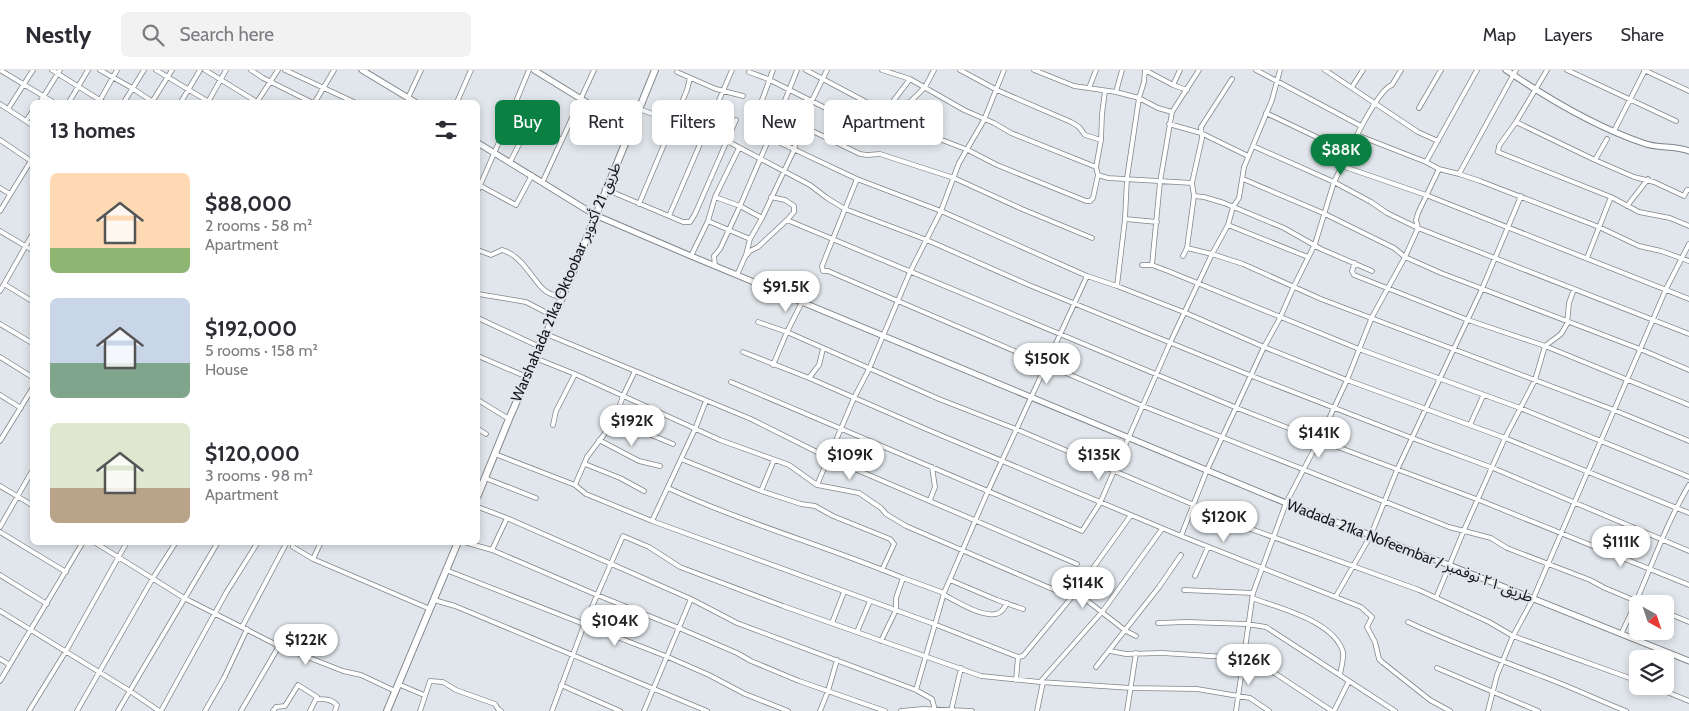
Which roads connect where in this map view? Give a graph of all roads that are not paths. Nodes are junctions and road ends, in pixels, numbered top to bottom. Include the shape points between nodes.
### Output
1 (33, 70) edge
2 (52, 70) edge
3 (88, 70) edge
4 (100, 70) edge
5 (117, 70) edge
6 (144, 70) edge
7 (156, 70) edge
8 (172, 70) edge
9 (200, 70) edge
10 (205, 70) edge
11 (226, 70) edge
12 (251, 70) edge
13 (278, 70) edge
14 (285, 70) edge
15 (334, 70) edge
16 (362, 70) edge
17 (421, 70) edge
18 (471, 70) edge
19 (529, 70) edge
20 (534, 70) edge
21 (594, 70) edge
22 (655, 70) edge
23 (732, 70) edge
24 (773, 70) edge
25 (797, 70) edge
26 (806, 70) edge
27 (827, 70) edge
28 (882, 70) edge
29 (934, 70) edge
30 (960, 70) edge
31 (1004, 70) edge
32 (1034, 70) edge
33 (1096, 70) edge
34 (1122, 70) edge
35 (1145, 70) edge
36 (1180, 70) edge
37 (1199, 70) edge
38 (1256, 70) edge
39 (1280, 70) edge
40 (1325, 70) edge
41 (1363, 70) edge
42 (1401, 70) edge
43 (1442, 70) edge
44 (1477, 70) edge
45 (1506, 70) edge
46 (1547, 70) edge
47 (1566, 70) edge
48 (1645, 70) edge
49 (3, 71) edge
50 (59, 72) edge
51 (677, 72) dead end
52 (749, 72) dead end
53 (1515, 72) edge
54 (0, 77) edge
55 (113, 77) junction
56 (168, 77) junction
57 (690, 78) junction
58 (768, 79) junction
59 (910, 79) junction
60 (1232, 79) dead end
61 (221, 80) junction
62 (822, 80) junction
63 (271, 81) junction
64 (1277, 82) junction
65 (24, 84) junction
66 (1173, 85) junction
67 (78, 87) junction
68 (925, 87) junction
69 (132, 88) junction
70 (323, 88) junction
71 (1089, 88) junction
72 (1352, 88) junction
73 (1536, 89) junction
74 (188, 90) junction
75 (724, 90) junction
76 (997, 90) junction
77 (1186, 90) junction
78 (789, 91) junction
79 (1105, 91) junction
80 (1689, 91) edge
81 (1116, 92) junction
82 (743, 96) dead end
83 (44, 97) junction
84 (580, 98) junction
85 (1139, 98) junction
86 (42, 100) edge
87 (49, 100) edge
88 (70, 100) edge
89 (98, 100) edge
90 (102, 100) edge
91 (125, 100) edge
92 (149, 100) edge
93 (153, 100) edge
94 (182, 100) edge
95 (205, 100) edge
96 (209, 100) edge
97 (254, 100) edge
98 (258, 100) edge
99 (307, 100) edge
100 (316, 100) edge
101 (350, 100) edge
102 (409, 100) edge
103 (411, 100) edge
104 (458, 100) edge
105 (583, 100) edge
106 (642, 100) edge
107 (683, 100) edge
108 (720, 100) edge
109 (760, 100) edge
110 (785, 100) edge
111 (809, 100) edge
112 (812, 100) edge
113 (861, 100) edge
114 (894, 100) edge
115 (912, 100) edge
116 (1629, 100) junction
117 (1376, 103) junction
118 (0, 104) edge
119 (1420, 108) dead end
120 (8, 109) junction
121 (1172, 112) junction
122 (1266, 113) junction
123 (30, 115) edge
124 (736, 120) dead end
125 (984, 120) junction
126 (26, 121) junction
127 (1676, 121) dead end
128 (1516, 122) junction
129 (30, 124) edge
130 (1169, 124) junction
131 (734, 125) edge
132 (1361, 126) junction
133 (1614, 131) junction
134 (814, 132) edge
135 (1201, 133) junction
136 (1357, 134) junction
137 (1607, 139) dead end
138 (0, 140) edge
139 (562, 140) junction
140 (943, 140) edge
141 (1101, 140) junction
142 (1438, 141) junction
143 (480, 144) edge
144 (623, 145) edge
145 (663, 145) edge
146 (700, 145) edge
147 (725, 145) edge
148 (734, 145) edge
149 (766, 145) edge
150 (785, 145) edge
151 (795, 145) edge
152 (1253, 146) junction
153 (739, 148) junction
154 (794, 150) junction
155 (968, 150) junction
156 (1689, 150) edge
157 (1348, 152) junction
158 (494, 154) junction
159 (1248, 156) junction
160 (30, 159) edge
161 (760, 159) junction
162 (1595, 160) junction
163 (510, 162) junction
164 (1426, 162) junction
165 (30, 163) edge
166 (1342, 166) junction
167 (1096, 167) junction
168 (1439, 169) junction
169 (785, 170) junction
170 (1459, 174) junction
171 (532, 175) junction
172 (1098, 175) junction
173 (954, 178) junction
174 (1127, 178) junction
175 (857, 179) junction
176 (1243, 179) junction
177 (1648, 179) junction
178 (543, 182) junction
179 (1160, 182) junction
180 (1334, 182) junction
181 (1192, 183) junction
182 (480, 184) edge
183 (0, 188) edge
184 (480, 189) edge
185 (605, 189) junction
186 (1689, 190) edge
187 (10, 194) junction
188 (1426, 195) junction
189 (1194, 196) junction
190 (1521, 196) junction
191 (715, 197) junction
192 (771, 198) junction
193 (1611, 198) junction
194 (639, 204) junction
195 (740, 206) junction
196 (1627, 206) junction
197 (1233, 207) junction
198 (845, 209) junction
199 (0, 211) edge
200 (941, 211) junction
201 (1323, 212) junction
202 (595, 214) junction
203 (669, 216) junction
204 (762, 218) junction
205 (1125, 219) junction
206 (787, 220) junction
207 (708, 221) junction
208 (1157, 222) junction
209 (1228, 225) junction
210 (1689, 226) edge
211 (1599, 227) junction
212 (1418, 228) junction
213 (1508, 228) junction
214 (729, 229) junction
215 (0, 231) edge
216 (30, 238) edge
217 (1092, 238) dead end
218 (750, 239) junction
219 (833, 240) junction
220 (927, 240) junction
221 (1315, 244) junction
222 (1689, 244) edge
223 (26, 246) junction
224 (1187, 248) junction
225 (30, 249) edge
226 (480, 251) edge
227 (1212, 254) junction
228 (691, 256) junction
229 (1182, 256) dead end
230 (745, 257) junction
231 (1308, 257) junction
232 (1405, 257) junction
233 (1495, 258) junction
234 (1587, 258) junction
235 (1683, 258) junction
236 (1689, 261) edge
237 (1356, 263) junction
238 (1142, 265) dead end
239 (1152, 265) junction
240 (714, 266) junction
241 (1372, 271) dead end
242 (910, 272) junction
243 (736, 275) junction
244 (1087, 276) junction
245 (4, 284) junction
246 (1198, 284) junction
247 (1117, 286) junction
248 (1294, 286) junction
249 (1387, 288) junction
250 (1482, 289) junction
251 (1574, 289) junction
252 (1666, 289) junction
253 (0, 291) edge
254 (480, 294) edge
255 (562, 298) junction
256 (1689, 298) edge
257 (30, 300) edge
258 (802, 302) junction
259 (897, 302) junction
260 (1074, 303) junction
261 (1186, 313) junction
262 (553, 316) junction
263 (1372, 317) junction
264 (1280, 318) junction
265 (480, 319) edge
266 (1468, 320) junction
267 (1653, 320) junction
268 (758, 322) dead end
269 (1567, 322) junction
270 (0, 324) edge
271 (787, 332) junction
272 (1061, 333) junction
273 (546, 334) junction
274 (1689, 334) edge
275 (883, 336) junction
276 (30, 342) edge
277 (1170, 343) junction
278 (540, 346) junction
279 (1545, 346) junction
280 (1264, 347) junction
281 (823, 349) junction
282 (1359, 349) junction
283 (1455, 349) junction
284 (1640, 349) junction
285 (743, 352) dead end
286 (0, 357) edge
287 (480, 357) edge
288 (536, 358) junction
289 (1046, 364) junction
290 (773, 365) junction
291 (869, 369) junction
292 (1689, 370) edge
293 (634, 372) junction
294 (575, 374) junction
295 (1156, 374) junction
296 (30, 376) edge
297 (1252, 376) junction
298 (527, 377) junction
299 (809, 378) junction
300 (1440, 379) junction
301 (1347, 380) junction
302 (1535, 380) junction
303 (1626, 380) junction
304 (731, 382) dead end
305 (30, 392) edge
306 (0, 395) edge
307 (623, 396) junction
308 (1484, 396) junction
309 (854, 398) junction
310 (1031, 398) junction
311 (480, 401) edge
312 (706, 401) junction
313 (1689, 405) edge
314 (1143, 406) junction
315 (21, 408) junction
316 (1237, 408) junction
317 (1334, 408) junction
318 (1426, 408) junction
319 (1520, 408) junction
320 (1614, 410) junction
321 (508, 419) junction
322 (615, 420) junction
323 (552, 425) dead end
324 (1470, 425) junction
325 (841, 428) junction
326 (695, 429) junction
327 (1016, 430) junction
328 (480, 431) edge
329 (486, 434) dead end
330 (1127, 438) junction
331 (1222, 438) junction
332 (1412, 438) junction
333 (1505, 438) junction
334 (0, 439) edge
335 (599, 440) junction
336 (1319, 440) junction
337 (1689, 440) edge
338 (1601, 441) junction
339 (673, 444) dead end
340 (495, 454) junction
341 (829, 458) junction
342 (681, 459) junction
343 (774, 460) junction
344 (1001, 461) junction
345 (585, 464) junction
346 (660, 466) dead end
347 (932, 467) junction
348 (1493, 468) junction
349 (1207, 470) junction
350 (1303, 470) junction
351 (1397, 470) junction
352 (1114, 471) junction
353 (1588, 472) junction
354 (30, 475) edge
355 (1689, 477) edge
356 (484, 478) junction
357 (575, 485) junction
358 (817, 485) junction
359 (1689, 485) edge
360 (0, 486) edge
361 (668, 488) junction
362 (480, 489) edge
363 (644, 491) dead end
364 (761, 491) junction
365 (988, 491) junction
366 (18, 496) junction
367 (536, 498) dead end
368 (930, 500) junction
369 (1479, 500) junction
370 (1100, 502) junction
371 (1385, 502) junction
372 (1286, 503) junction
373 (1574, 503) junction
374 (30, 504) edge
375 (1194, 506) junction
376 (480, 508) edge
377 (1676, 508) junction
378 (1689, 513) edge
379 (1131, 515) junction
380 (507, 518) junction
381 (976, 520) junction
382 (652, 521) junction
383 (0, 526) edge
384 (1162, 528) junction
385 (1464, 530) junction
386 (0, 532) edge
387 (1560, 534) junction
388 (1371, 535) junction
389 (1180, 536) junction
390 (1273, 537) junction
391 (1663, 539) junction
392 (81, 545) edge
393 (99, 545) edge
394 (125, 545) edge
395 (174, 545) edge
396 (216, 545) edge
397 (256, 545) edge
398 (284, 545) edge
399 (293, 545) edge
400 (320, 545) edge
401 (457, 545) edge
402 (474, 545) edge
403 (1208, 546) junction
404 (492, 550) junction
405 (962, 550) junction
406 (1689, 551) edge
407 (1181, 555) dead end
408 (118, 557) junction
409 (313, 559) junction
410 (611, 563) junction
411 (1077, 564) dead end
412 (1548, 564) junction
413 (1449, 565) junction
414 (1261, 567) junction
415 (1353, 567) junction
416 (446, 570) junction
417 (882, 570) junction
418 (1650, 570) junction
419 (66, 572) junction
420 (0, 575) edge
421 (1195, 576) dead end
422 (153, 578) junction
423 (903, 578) junction
424 (950, 580) junction
425 (1689, 586) edge
426 (1184, 590) dead end
427 (844, 592) junction
428 (1076, 592) junction
429 (944, 594) junction
430 (597, 595) junction
431 (1252, 595) junction
432 (1641, 595) edge
433 (1336, 596) junction
434 (1071, 597) junction
435 (184, 598) junction
436 (1436, 598) junction
437 (1629, 598) edge
438 (691, 599) junction
439 (1533, 599) junction
440 (434, 600) junction
441 (870, 601) junction
442 (1008, 602) junction
443 (47, 604) junction
444 (430, 609) junction
445 (1023, 609) dead end
446 (896, 610) junction
447 (0, 611) edge
448 (1102, 612) junction
449 (215, 614) junction
450 (1674, 616) edge
451 (1629, 619) edge
452 (1408, 622) dead end
453 (1689, 622) edge
454 (832, 623) junction
455 (1158, 623) dead end
456 (934, 624) junction
457 (1247, 624) junction
458 (584, 625) junction
459 (242, 627) junction
460 (679, 628) junction
461 (246, 629) junction
462 (31, 630) junction
463 (1126, 631) junction
464 (857, 632) junction
465 (1621, 634) junction
466 (1136, 636) dead end
467 (1513, 636) junction
468 (882, 641) junction
469 (279, 646) junction
470 (66, 651) junction
471 (1110, 651) junction
472 (1136, 653) junction
473 (925, 655) junction
474 (572, 656) junction
475 (1018, 657) junction
476 (668, 658) junction
477 (1243, 658) junction
478 (0, 659) edge
479 (837, 660) junction
480 (1689, 661) edge
481 (1502, 662) junction
482 (10, 665) junction
483 (1096, 667) dead end
484 (961, 668) junction
485 (1437, 668) dead end
486 (100, 672) junction
487 (1340, 675) junction
488 (1629, 678) edge
489 (1016, 680) junction
490 (0, 681) edge
491 (1349, 681) junction
492 (1042, 682) junction
493 (398, 684) junction
494 (561, 685) junction
495 (1130, 688) junction
496 (654, 690) junction
497 (916, 690) junction
498 (130, 691) junction
499 (396, 691) junction
500 (828, 692) junction
501 (1494, 694) junction
502 (424, 695) junction
503 (1238, 695) junction
504 (1674, 695) edge
505 (317, 699) junction
506 (1689, 701) edge
507 (923, 710) edge
508 (935, 710) junction
509 (951, 710) edge
510 (29, 711) edge
511 (77, 711) edge
512 (118, 711) edge
513 (160, 711) edge
514 (205, 711) edge
515 (241, 711) edge
516 (273, 711) edge
517 (310, 711) edge
518 (335, 711) edge
519 (387, 711) edge
520 (420, 711) edge
521 (501, 711) edge
522 (552, 711) edge
523 (620, 711) edge
524 (644, 711) edge
525 (707, 711) edge
526 (788, 711) edge
527 (820, 711) edge
528 (885, 711) edge
529 (901, 711) edge
530 (972, 711) edge
531 (1037, 711) edge
532 (1127, 711) edge
533 (1236, 711) edge
534 (1269, 711) edge
535 (1334, 711) edge
536 (1395, 711) edge
537 (1450, 711) edge
538 (1488, 711) edge
539 (1538, 711) edge
540 (1626, 711) edge

1 - 65 street
2 - 50 street
3 - 67 street
4 - 55 street
5 - 55 street
6 - 69 street
7 - 56 street
8 - 56 street
9 - 74 street
10 - 61 street
11 - 61 street
12 - 63 street
13 - 63 street
14 - 70 street
15 - 70 street
16 - 102 street
17 - 103 street
18 - 104 street
19 - 158 street
20 - 84 street
21 - 84 street
22 - 106 main road, Warshahada 21ka Oktoobar طريق 21 أكتوبر
23 - 75 street
24 - 58 street
25 - 78 street
26 - 62 street
27 - 62 street
28 - 59 street
29 - 68 street
30 - 76 street
31 - 76 street
32 - 71 street via 1067,84
33 - 71 street
34 - 81 street
35 - 66 street
35 - 85 street
36 - 66 street
37 - 77 street
38 - 64 street
39 - 64 street
40 - 72 street
41 - 72 street
42 - 117 street via 1392,85 1381,92
43 - 119 street
44 - 142 street
45 - 53 street
46 - 73 street
47 - 116 street
48 - 80 street
48 - 116 street
49 - 54 street
49 - 65 street
50 - 67 street
50 - 83 street
51 - 57 street
52 - 58 street
53 - 73 street
53 - 170 street
55 - 69 street
55 - 90 street
56 - 74 street
56 - 93 street
57 - 75 street
57 - 107 street
58 - 78 street
58 - 109 street
59 - 68 street
59 - 114 street
60 - 135 street via 1201,127
61 - 96 street
61 - 97 street
62 - 112 street
62 - 113 street
63 - 98 street
63 - 99 street
64 - 122 street
64 - 132 street
65 - 83 street
65 - 120 street
66 - 77 street
67 - 88 street
67 - 89 street
68 - 115 street
68 - 125 street
69 - 91 street
69 - 92 street
70 - 100 street
70 - 101 street
71 - 79 street
72 - 117 street
73 - 128 street
73 - 133 street
74 - 94 street
74 - 95 street
75 - 82 street
75 - 108 street
76 - 125 street
76 - 141 street via 1071,122 1085,135
77 - 121 street
78 - 110 street
78 - 111 street
79 - 81 street
79 - 141 street
81 - 85 street
83 - 86 street
83 - 87 street
84 - 105 street
84 - 139 street
85 - 121 street
85 - 174 street
116 - 127 street
116 - 133 street
117 - 132 street
117 - 142 street via 1418,132
118 - 120 street
120 - 126 street
121 - 130 street
122 - 152 street
122 - 157 street
123 - 126 street
124 - 131 street
125 - 155 street
125 - 167 street
126 - 129 street
128 - 162 street
128 - 193 street via 1498,152
130 - 135 street
130 - 179 street
132 - 136 street
133 - 156 street via 1647,145
134 - 173 street via 860,154 880,154
135 - 159 street
135 - 181 street
136 - 157 street
136 - 164 street
137 - 162 street
138 - 160 street
139 - 163 street via 529,128
139 - 178 street
140 - 155 street
141 - 167 street
142 - 164 street
143 - 158 street, Wadada 21ka Nofeembar / طريق ٢١ نوفمبر
144 - 185 main road, Warshahada 21ka Oktoobar طريق 21 أكتوبر
145 - 194 street
146 - 203 street
147 - 203 street via 690,222
148 - 153 street
149 - 161 street
150 - 154 street
151 - 154 street
152 - 159 street
152 - 180 street
153 - 161 street
153 - 191 street
154 - 169 street
154 - 175 street
155 - 172 street via 1090,202 1094,198
155 - 173 street
157 - 166 street
158 - 163 street, Wadada 21ka Nofeembar / طريق ٢١ نوفمبر
158 - 182 street
159 - 176 street
161 - 169 street
161 - 195 street
162 - 177 street via 1634,177
163 - 171 street, Wadada 21ka Nofeembar / طريق ٢١ نوفمبر
164 - 168 street
165 - 187 street
166 - 180 street
166 - 188 street
167 - 172 street
168 - 170 street
168 - 188 street
169 - 192 street
169 - 198 street
170 - 190 street
171 - 178 street, Wadada 21ka Nofeembar / طريق ٢١ نوفمبر
171 - 184 street via 516,205
172 - 174 street
173 - 200 street
173 - 217 street
174 - 179 street
174 - 205 street
175 - 198 street
175 - 200 street
176 - 197 street via 1239,198
176 - 201 street
177 - 186 street via 1684,196
177 - 196 street
178 - 202 street, Wadada 21ka Nofeembar / طريق ٢١ نوفمبر
179 - 181 street
179 - 208 street
180 - 201 street
180 - 212 street
181 - 189 street
183 - 187 street
185 - 194 street
185 - 202 main road, Warshahada 21ka Oktoobar طريق 21 أكتوبر
187 - 199 street
188 - 212 street via 1416,220
188 - 213 street
189 - 197 street
189 - 224 street
190 - 211 street
190 - 213 street
191 - 195 street
191 - 207 street
192 - 204 street
192 - 206 street via 785,200 794,206 794,212
193 - 196 street
193 - 211 street
194 - 203 street
195 - 204 street
195 - 214 street
196 - 210 street
197 - 209 street
197 - 221 street
198 - 219 street
198 - 220 street
200 - 220 street
200 - 244 street
201 - 221 street
201 - 232 street via 1394,248
202 - 228 street, Wadada 21ka Nofeembar / طريق ٢١ نوفمبر
202 - 255 main road, Warshahada 21ka Oktoobar طريق 21 أكتوبر
204 - 218 street
205 - 208 street
205 - 247 street
206 - 219 street
206 - 230 street
207 - 214 street
207 - 228 street
208 - 239 street
209 - 227 street
209 - 231 street
211 - 234 street
211 - 235 street via 1639,246
212 - 232 street
212 - 233 street
213 - 233 street
213 - 234 street
214 - 218 street
214 - 240 street via 714,256
215 - 223 street
216 - 223 street
218 - 230 street
219 - 242 street
219 - 259 street via 823,271
220 - 242 street
220 - 260 street
221 - 231 street
221 - 237 street
222 - 235 street
223 - 225 street
223 - 245 street
224 - 227 street
224 - 229 street
226 - 255 street via 491,255 500,251 509,253 544,290
227 - 246 street
227 - 248 street
228 - 240 street, Wadada 21ka Nofeembar / طريق ٢١ نوفمبر
230 - 243 street
231 - 248 street
232 - 249 street
232 - 250 street
233 - 250 street
233 - 251 street
234 - 252 street
235 - 236 street
235 - 252 street
237 - 241 street
237 - 249 street via 1354,275
238 - 239 street
239 - 246 street
240 - 243 street, Wadada 21ka Nofeembar / طريق ٢١ نوفمبر
242 - 259 street
242 - 272 street
243 - 258 street, Wadada 21ka Nofeembar / طريق ٢١ نوفمبر
244 - 247 street
244 - 260 street
245 - 253 street
245 - 257 street
246 - 261 street
246 - 264 street
247 - 261 street
248 - 263 street
248 - 264 street
249 - 263 street
249 - 266 street
250 - 266 street
250 - 269 street
251 - 267 street
251 - 269 street
252 - 256 street
252 - 267 street
254 - 262 street via 526,302
255 - 262 main road, Warshahada 21ka Oktoobar طريق 21 أكتوبر
258 - 271 street
258 - 275 street, Wadada 21ka Nofeembar / طريق ٢١ نوفمبر
259 - 275 street
259 - 289 street
260 - 272 street
260 - 277 street
261 - 277 street
261 - 280 street
262 - 273 main road, Warshahada 21ka Oktoobar طريق 21 أكتوبر
263 - 282 street
263 - 283 street
264 - 280 street
264 - 282 street
265 - 278 street
266 - 279 street
266 - 283 street
267 - 274 street
267 - 284 street
268 - 271 street
269 - 279 street via 1561,334
269 - 284 street
270 - 276 street
271 - 281 street
271 - 290 street
272 - 289 street
272 - 295 street
273 - 278 main road, Warshahada 21ka Oktoobar طريق 21 أكتوبر
273 - 293 street
275 - 291 street
275 - 310 street, Wadada 21ka Nofeembar / طريق ٢١ نوفمبر
277 - 295 street
277 - 297 street
278 - 288 main road, Warshahada 21ka Oktoobar طريق 21 أكتوبر
279 - 302 street
279 - 303 street
280 - 297 street
280 - 301 street
281 - 291 street
281 - 299 street via 819,365
282 - 300 street
282 - 301 street
283 - 300 street
283 - 302 street
284 - 292 street
284 - 303 street
285 - 290 street
286 - 296 street
287 - 298 street
288 - 294 street
288 - 298 main road, Warshahada 21ka Oktoobar طريق 21 أكتوبر
289 - 310 street
289 - 314 street
290 - 299 street
291 - 309 street
291 - 327 street
293 - 307 street
293 - 312 street
294 - 307 street
294 - 323 street
295 - 314 street
295 - 316 street
297 - 316 street
297 - 317 street
298 - 321 main road, Warshahada 21ka Oktoobar طريق 21 أكتوبر
299 - 309 street
300 - 308 street
300 - 318 street
301 - 317 street
301 - 318 street
302 - 319 street
302 - 320 street
303 - 313 street
303 - 320 street
304 - 325 street
305 - 315 street
306 - 315 street
307 - 322 street
307 - 326 street
308 - 319 street
308 - 324 street
309 - 325 street
309 - 344 street
310 - 327 street
310 - 330 street, Wadada 21ka Nofeembar / طريق ٢١ نوفمبر
311 - 321 street
312 - 326 street
312 - 341 street via 760,423
314 - 330 street
314 - 331 street
315 - 334 street
316 - 331 street
316 - 336 street
317 - 332 street
317 - 336 street
318 - 324 street
318 - 332 street
319 - 333 street
319 - 338 street
320 - 337 street
320 - 338 street
321 - 340 main road, Warshahada 21ka Oktoobar طريق 21 أكتوبر
322 - 335 street
322 - 339 street
324 - 333 street
325 - 341 street
325 - 347 street
326 - 342 street
326 - 343 street
327 - 344 street
327 - 352 street
328 - 329 street
330 - 349 street, Wadada 21ka Nofeembar / طريق ٢١ نوفمبر
330 - 352 street
331 - 349 street
331 - 350 street
332 - 348 street
332 - 351 street
333 - 348 street
333 - 353 street
335 - 345 street
335 - 346 street via 639,461
336 - 350 street
336 - 351 street
338 - 353 street
338 - 355 street
340 - 356 main road, Warshahada 21ka Oktoobar طريق 21 أكتوبر
340 - 357 street
341 - 358 street
341 - 368 street
342 - 361 street
342 - 364 street
343 - 358 street via 794,468
343 - 364 street
344 - 365 street
344 - 370 street
345 - 357 street
345 - 363 street
347 - 365 street
347 - 368 street via 935,487
348 - 369 street
348 - 373 street
349 - 372 street, Wadada 21ka Nofeembar / طريق ٢١ نوفمبر
349 - 375 street
350 - 371 street
350 - 372 street
351 - 369 street
351 - 371 street
352 - 370 street
352 - 375 street
353 - 373 street
353 - 377 street
354 - 366 street
356 - 362 main road, Warshahada 21ka Oktoobar طريق 21 أكتوبر
356 - 367 street
357 - 382 street via 586,494
358 - 405 street via 859,493 906,526
359 - 377 street
360 - 366 street
361 - 382 street
361 - 417 street via 703,505
364 - 417 street via 815,506 892,540 894,544
365 - 370 street via 1082,531
365 - 381 street
366 - 374 street
366 - 383 street
368 - 381 street
369 - 385 street
369 - 387 street
370 - 379 street
371 - 385 street
371 - 388 street
372 - 388 street, Wadada 21ka Nofeembar / طريق ٢١ نوفمبر
372 - 390 street
373 - 387 street
373 - 391 street
375 - 389 street
375 - 390 street
376 - 380 street
377 - 378 street
377 - 391 street
379 - 384 street
379 - 428 street
380 - 404 street
380 - 410 street
381 - 405 street
381 - 411 street
382 - 427 street
384 - 389 street
384 - 448 street
385 - 412 street
385 - 413 street
386 - 419 street
387 - 412 street
387 - 418 street
388 - 413 street, Wadada 21ka Nofeembar / طريق ٢١ نوفمبر
388 - 415 street
389 - 403 street
390 - 414 street
390 - 415 street
391 - 406 street
391 - 418 street
392 - 419 street
393 - 408 street
394 - 408 street
395 - 422 street
396 - 435 street
397 - 449 street
398 - 459 street
399 - 409 street
400 - 409 street
401 - 416 main road
402 - 404 street
403 - 414 street
403 - 421 street
404 - 430 street
405 - 424 street
405 - 434 street
407 - 463 street
408 - 422 street
408 - 470 street
409 - 444 street
410 - 430 street
410 - 438 street
410 - 454 street via 623,536 649,547 680,567
412 - 437 street
412 - 439 street
413 - 436 street
413 - 439 street, Wadada 21ka Nofeembar / طريق ٢١ نوفمبر
414 - 431 street
414 - 433 street
415 - 433 street
415 - 436 street
416 - 440 main road
416 - 458 street
417 - 423 street
418 - 425 street
418 - 432 street
419 - 443 street
420 - 443 street
422 - 435 street
422 - 486 street
423 - 429 street
423 - 446 street via 896,598
424 - 429 street
424 - 442 street
426 - 431 street
427 - 441 street
427 - 454 street
428 - 434 street
428 - 448 street
429 - 442 street via 982,614 996,614
429 - 456 street
430 - 458 street
430 - 460 street
431 - 457 street
431 - 487 street via 1328,630 1342,651
433 - 537 street via 1354,603 1372,617 1367,627 1379,659 1430,700
434 - 475 street via 1026,654
435 - 449 street
435 - 498 street
436 - 467 street
438 - 460 street
438 - 479 street via 736,623
439 - 465 street, Wadada 21ka Nofeembar / طريق ٢١ نوفمبر
439 - 467 street
440 - 444 main road
440 - 474 street
441 - 446 street
441 - 464 street
442 - 445 street
443 - 462 street
444 - 493 main road
446 - 456 street
446 - 468 street
447 - 462 street
448 - 463 street
448 - 492 street
449 - 459 street
449 - 513 street
450 - 453 street
451 - 465 street
452 - 481 street
454 - 464 street
455 - 457 street
456 - 473 street
456 - 475 street
457 - 477 street
457 - 487 street via 1266,627
458 - 474 street
458 - 476 street
459 - 461 street
460 - 476 street
460 - 500 street
461 - 469 street
461 - 514 street
462 - 470 street
462 - 482 street
463 - 466 street
463 - 471 street
464 - 468 street
465 - 480 street, Wadada 21ka Nofeembar / طريق ٢١ نوفمبر
467 - 481 street
467 - 488 street
468 - 473 street
469 - 499 street
469 - 515 street
470 - 486 street
470 - 510 street
471 - 472 street
471 - 483 street
472 - 477 street
472 - 495 street
473 - 484 street
473 - 497 street
474 - 494 street
474 - 496 street
475 - 489 street
476 - 496 street
476 - 526 street
477 - 503 street
477 - 535 street via 1276,674
478 - 482 street
479 - 497 street
479 - 500 street
481 - 501 street
481 - 540 street
482 - 490 street
484 - 489 street via 981,676
484 - 509 street
485 - 501 street
486 - 498 street
486 - 511 street
487 - 491 street
489 - 492 street
491 - 535 street
491 - 536 street
492 - 495 street
492 - 531 street
493 - 499 main road
493 - 502 street
494 - 522 street
494 - 523 street
495 - 503 street via 1190,688
495 - 532 street
496 - 524 street
496 - 525 street
497 - 508 street via 932,699
498 - 512 street
498 - 513 street
499 - 519 main road
500 - 527 street
500 - 528 street
501 - 538 street
501 - 539 street
502 - 520 street
502 - 521 street via 430,681 435,680 495,704
503 - 533 street
503 - 534 street via 1253,699
504 - 506 street
505 - 516 street via 298,685 285,706 276,707
505 - 517 street
505 - 518 street via 337,704
507 - 508 street
507 - 529 street
508 - 509 street
509 - 530 street

